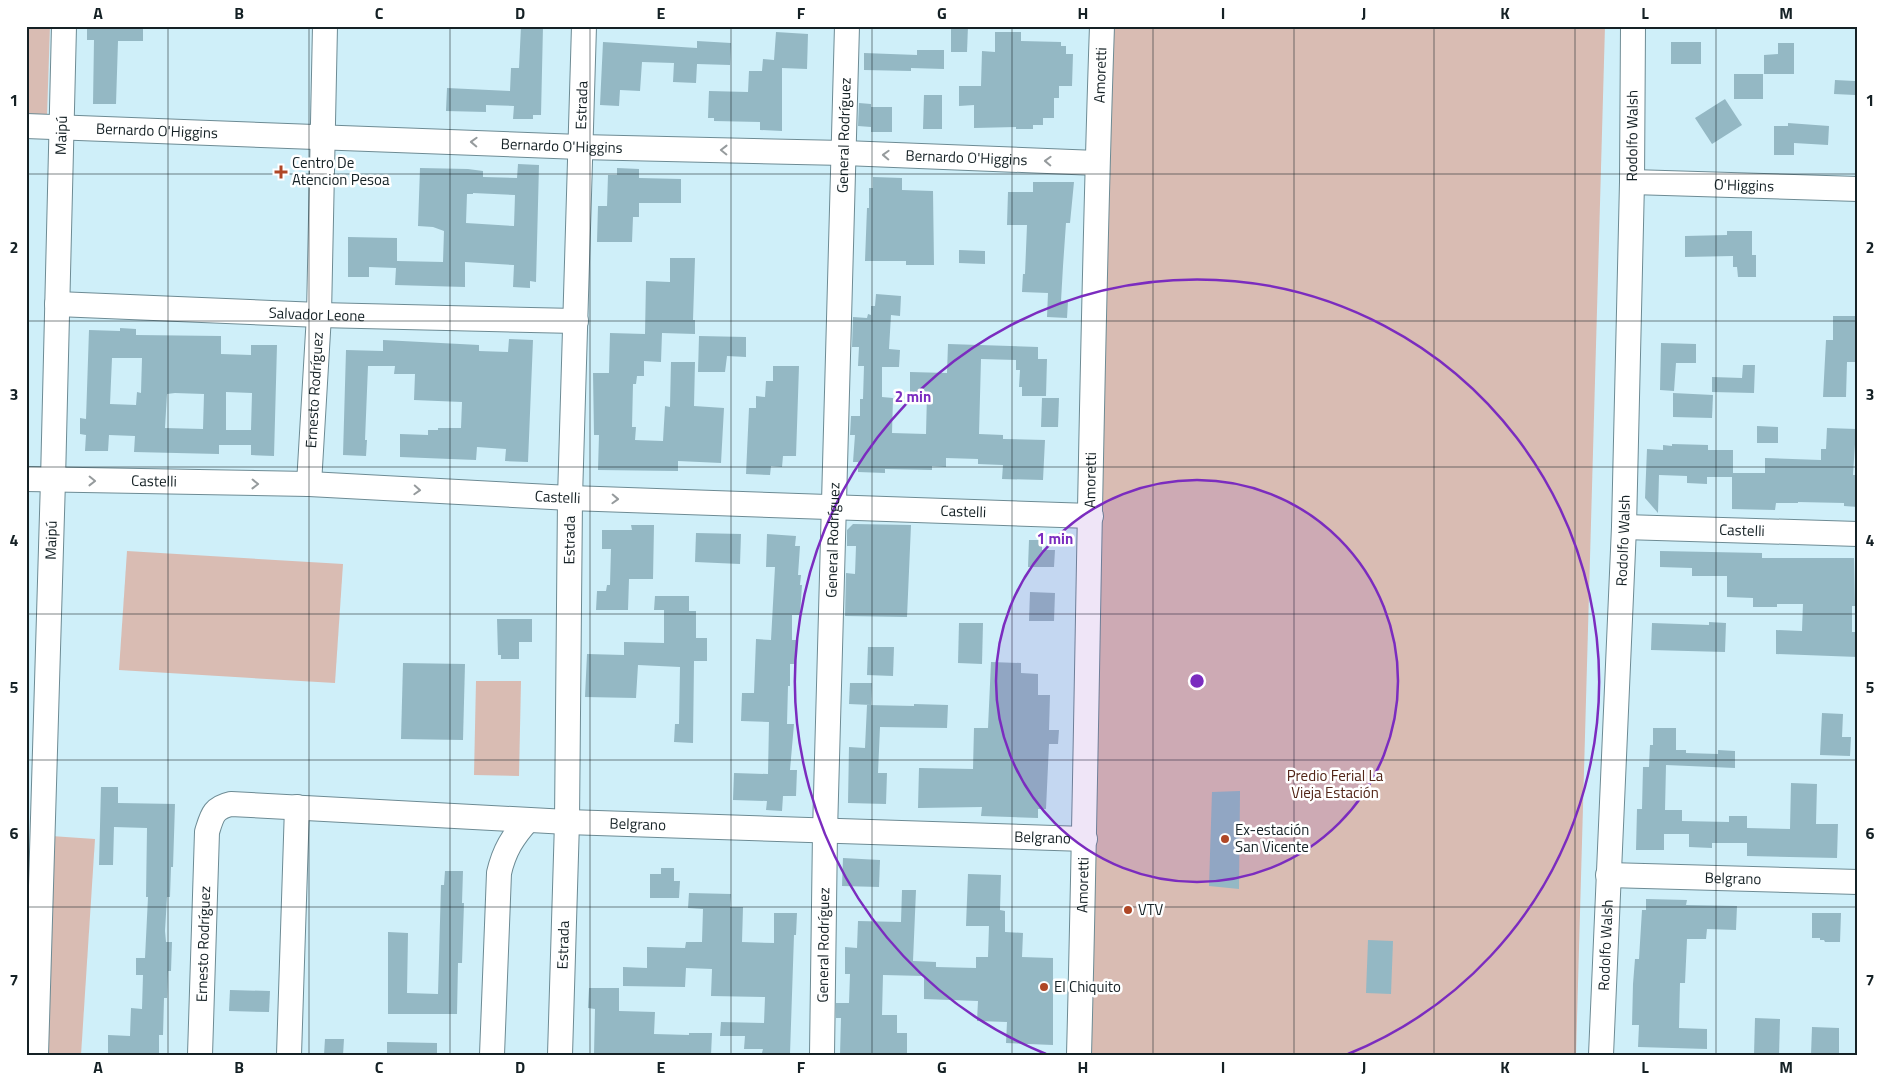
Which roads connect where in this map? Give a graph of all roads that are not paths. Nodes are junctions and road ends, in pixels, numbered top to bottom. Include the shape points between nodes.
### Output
1 (64, 26) edge
2 (325, 26) edge
3 (584, 26) edge
4 (847, 26) edge
5 (1102, 26) edge
6 (1633, 26) edge
7 (26, 126) edge
8 (62, 127) junction
9 (322, 136) junction
10 (580, 147) junction
11 (844, 153) junction
12 (1097, 163) junction
13 (1632, 182) junction
14 (1858, 189) edge
15 (57, 304) junction
16 (319, 315) junction
17 (576, 321) junction
18 (26, 479) edge
19 (53, 480) junction
20 (309, 484) junction
21 (570, 498) junction
22 (834, 506) junction
23 (1091, 516) junction
24 (1624, 527) junction
25 (1858, 534) edge
26 (296, 807) junction
27 (34, 818) edge
28 (528, 820) junction
29 (567, 822) junction
30 (207, 832) joint
31 (825, 832) junction
32 (1085, 839) junction
33 (1608, 875) junction
34 (1858, 882) edge
35 (36, 1055) edge
36 (200, 1055) edge
37 (289, 1055) edge
38 (492, 1055) edge
39 (560, 1055) edge
40 (822, 1055) edge
41 (1079, 1055) edge
42 (1601, 1055) edge

1 - 8 street, Maipú
2 - 9 street, Ernesto Rodríguez
3 - 10 street, Estrada
4 - 11 street, General Rodríguez
5 - 12 street, Amoretti
6 - 13 street, Rodolfo Walsh
7 - 8 street, Bernardo O'Higgins
8 - 9 street, Bernardo O'Higgins
8 - 15 street, Maipú
10 -> 9 street, Bernardo O'Higgins
9 - 16 street, Ernesto Rodríguez
11 -> 10 street, Bernardo O'Higgins
10 - 17 street, Estrada
12 -> 11 street, Bernardo O'Higgins
11 - 22 street, General Rodríguez
12 - 23 street, Amoretti
13 - 14 street, O'Higgins
13 - 24 street, Rodolfo Walsh
15 - 16 street, Salvador Leone
15 - 19 street, Maipú
16 - 17 street, Salvador Leone
16 - 20 street, Ernesto Rodríguez
17 - 21 street, Estrada
18 - 19 street, Castelli
19 -> 20 street, Castelli
19 - 27 street, Maipú
20 -> 21 street, Castelli
21 -> 22 street, Castelli
21 - 29 street, Estrada
22 - 23 street, Castelli
22 - 31 street, General Rodríguez
23 - 32 street, Amoretti
24 - 25 street, Castelli
24 - 33 street, Rodolfo Walsh
26 - 28 street, Belgrano
26 - 30 street, Belgrano via 221,806 212,815
26 - 37 street
27 - 35 street, Maipú
28 - 29 street, Belgrano
28 - 38 street via 514,835 499,873
29 - 31 street, Belgrano
29 - 39 street, Estrada
30 - 36 street, Ernesto Rodríguez
31 - 32 street, Belgrano
31 - 40 street, General Rodríguez
32 - 41 street, Amoretti
33 - 34 street, Belgrano
33 - 42 street, Rodolfo Walsh

